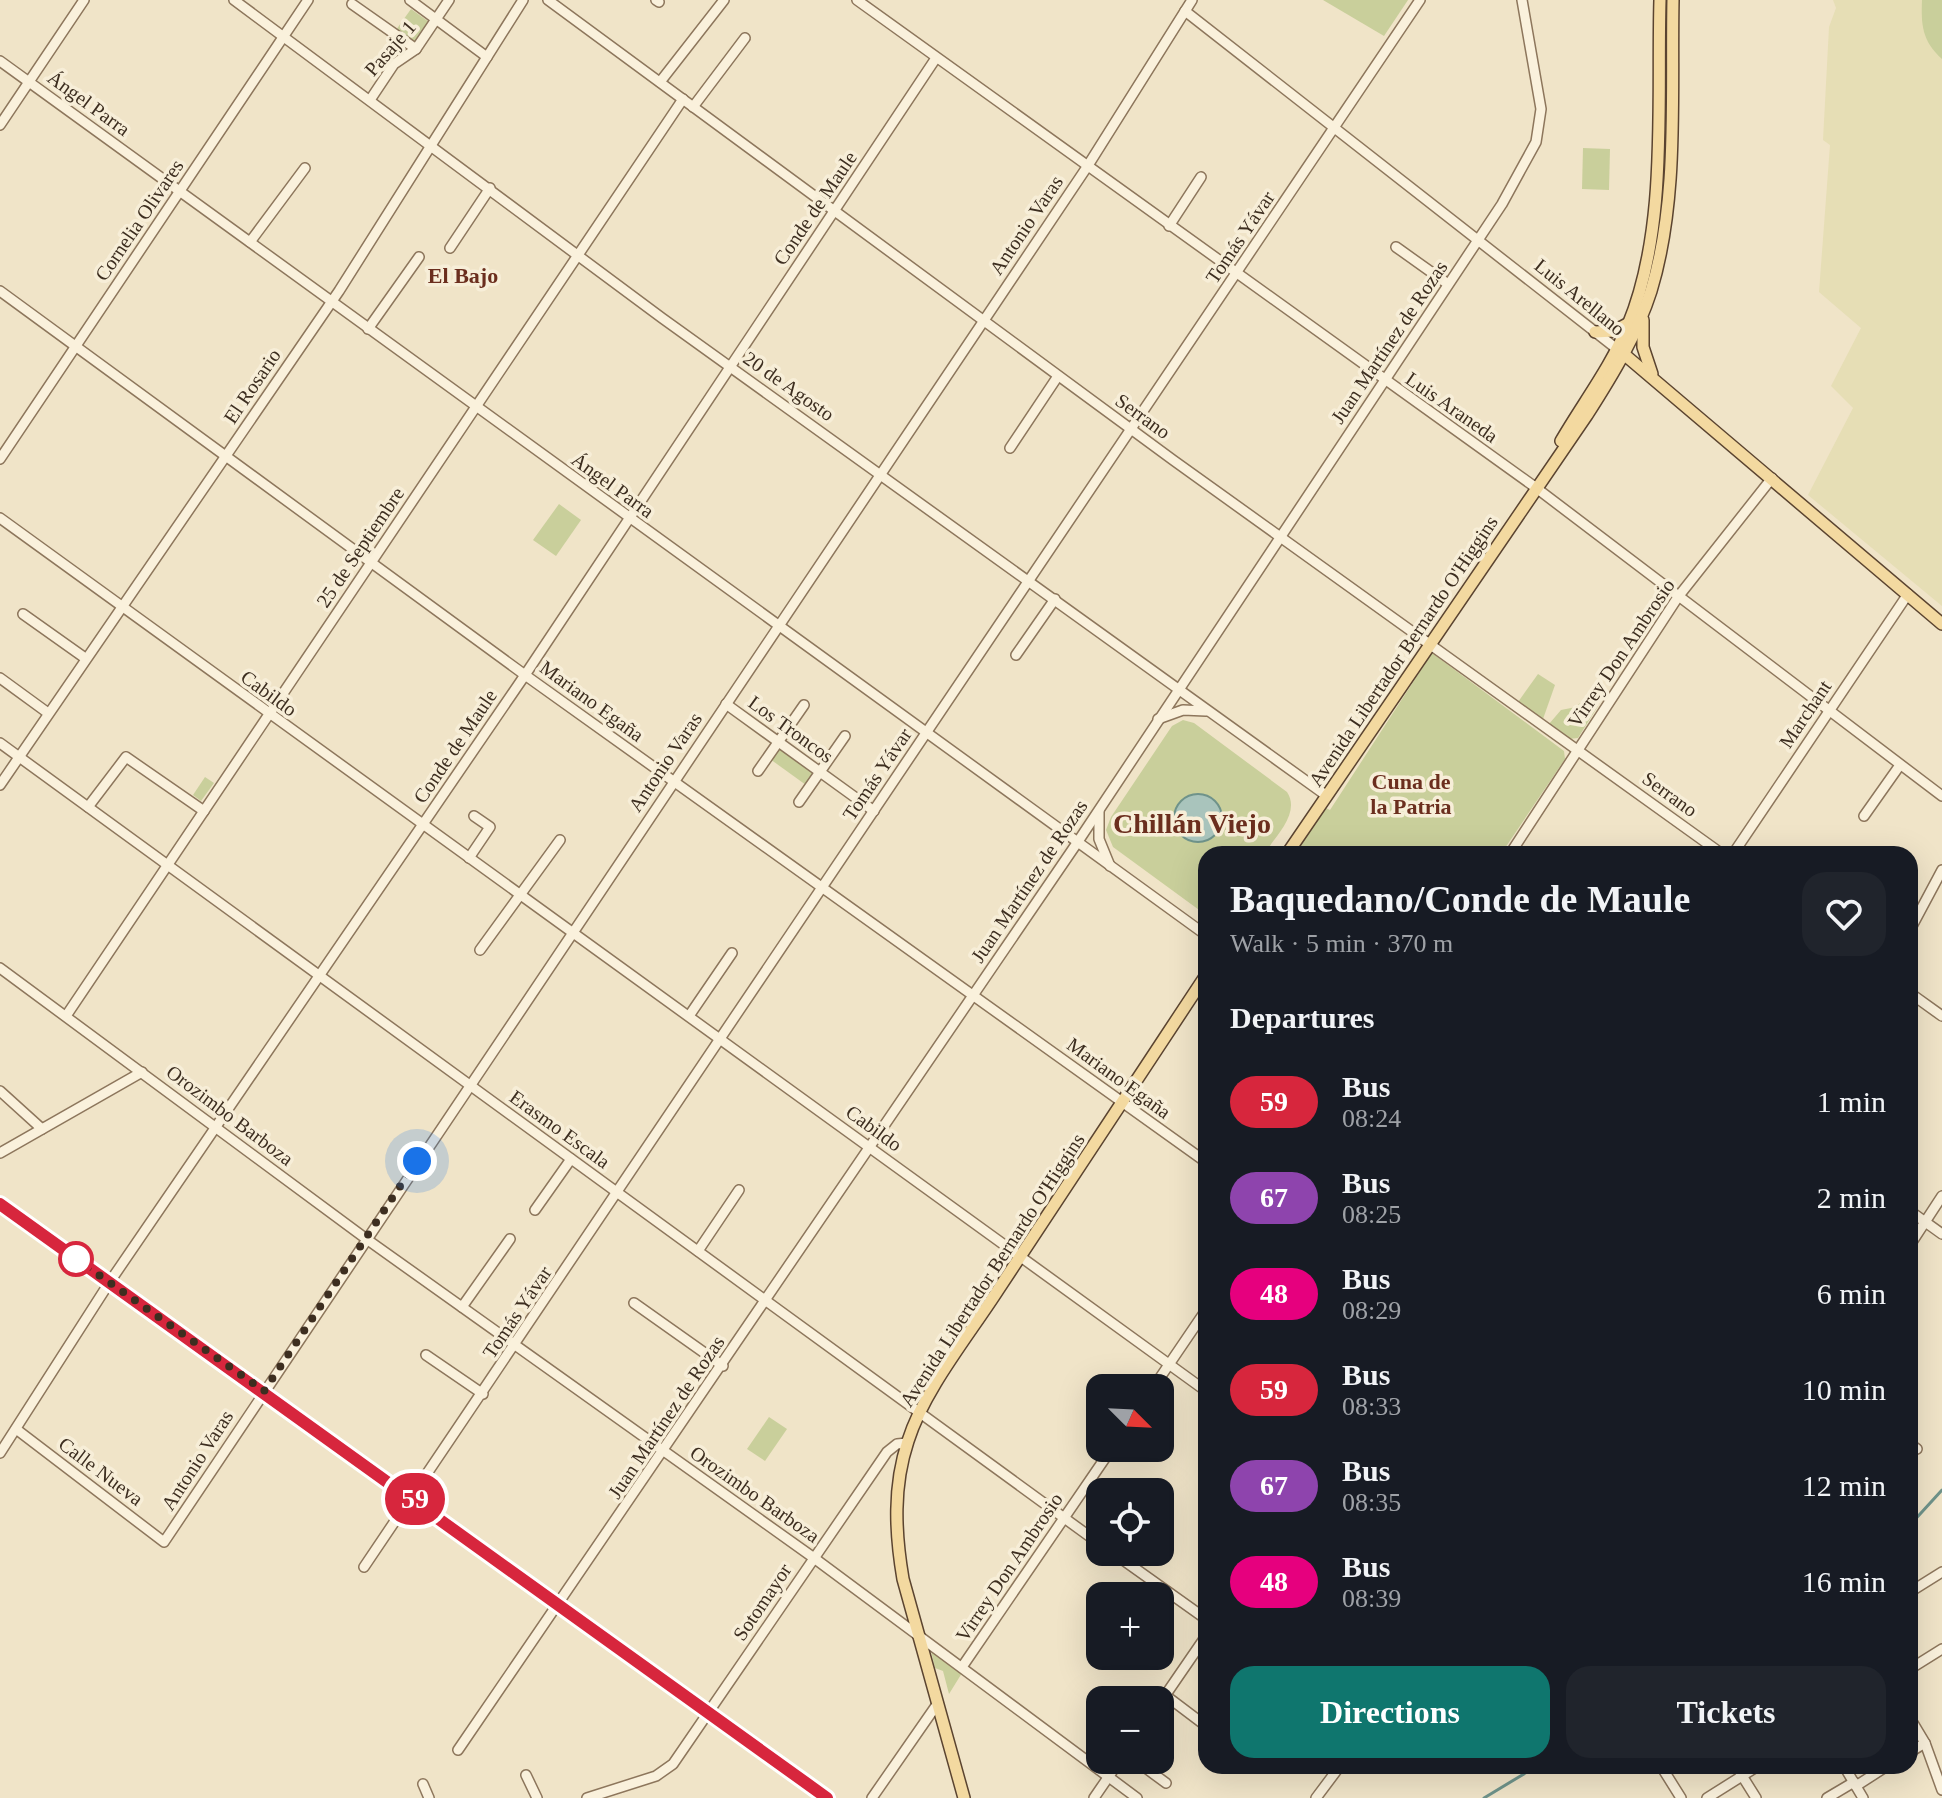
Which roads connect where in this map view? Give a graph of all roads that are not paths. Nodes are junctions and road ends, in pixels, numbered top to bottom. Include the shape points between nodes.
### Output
1 (84, 0) edge
2 (234, 0) edge
3 (308, 0) edge
4 (410, 0) edge
5 (449, 0) edge
6 (523, 0) edge
7 (548, 0) edge
8 (724, 0) edge
9 (857, 0) edge
10 (1192, 0) edge
11 (1420, 0) edge
12 (1522, 0) edge
13 (1660, 0) edge
14 (1673, 0) edge
15 (352, 4) dead end
16 (1185, 11) junction
17 (437, 20) junction
18 (284, 37) junction
19 (745, 38) dead end
20 (416, 49) junction
21 (487, 57) junction
22 (936, 58) junction
23 (0, 61) edge
24 (29, 81) junction
25 (660, 82) junction
26 (683, 99) junction
27 (370, 100) junction
28 (693, 107) junction
29 (0, 125) edge
30 (1333, 129) junction
31 (433, 147) junction
32 (1087, 167) junction
33 (305, 168) dead end
34 (1201, 177) dead end
35 (490, 188) junction
36 (180, 190) junction
37 (833, 213) junction
38 (1169, 226) junction
39 (1479, 239) junction
40 (250, 242) junction
41 (1396, 247) dead end
42 (450, 248) dead end
43 (579, 253) junction
44 (419, 257) dead end
45 (1236, 275) junction
46 (1448, 284) junction
47 (0, 291) edge
48 (331, 303) junction
49 (1645, 307) junction
50 (983, 321) junction
51 (1629, 323) junction
52 (368, 329) junction
53 (1595, 332) junction
54 (77, 345) junction
55 (1620, 352) junction
56 (731, 366) junction
57 (1058, 376) junction
58 (1654, 378) junction
59 (1384, 381) junction
60 (475, 407) junction
61 (1132, 430) junction
62 (1010, 448) dead end
63 (227, 456) junction
64 (0, 459) edge
65 (880, 473) junction
66 (1772, 478) junction
67 (1535, 487) junction
68 (0, 518) edge
69 (629, 519) junction
70 (1280, 536) junction
71 (372, 561) junction
72 (1028, 580) junction
73 (1908, 594) junction
74 (1678, 597) junction
75 (1055, 599) junction
76 (122, 607) junction
77 (23, 614) dead end
78 (1942, 624) edge
79 (779, 627) junction
80 (1430, 643) junction
81 (1016, 655) dead end
82 (85, 658) junction
83 (525, 675) junction
84 (0, 678) edge
85 (1178, 688) junction
86 (726, 704) junction
87 (804, 705) dead end
88 (1209, 711) junction
89 (1828, 712) junction
90 (48, 713) junction
91 (268, 715) junction
92 (1157, 720) junction
93 (925, 733) junction
94 (845, 736) dead end
95 (778, 742) junction
96 (0, 743) edge
97 (1578, 751) junction
98 (19, 757) junction
99 (1900, 765) junction
100 (758, 771) dead end
101 (820, 772) junction
102 (674, 781) junction
103 (0, 785) edge
104 (1327, 796) junction
105 (1942, 796) edge
106 (799, 802) dead end
107 (88, 807) junction
108 (1100, 808) junction
109 (204, 811) junction
110 (874, 811) junction
111 (474, 816) dead end
112 (1864, 816) dead end
113 (423, 826) junction
114 (560, 840) dead end
115 (1077, 843) junction
116 (1293, 846) edge
117 (1515, 846) edge
118 (1711, 846) edge
119 (1738, 846) edge
120 (469, 858) junction
121 (167, 865) junction
122 (1110, 867) junction
123 (1942, 870) edge
124 (1939, 887) edge
125 (823, 888) junction
126 (520, 895) junction
127 (1918, 918) edge
128 (1198, 929) edge
129 (572, 932) junction
130 (480, 950) dead end
131 (732, 953) dead end
132 (0, 968) edge
133 (320, 976) junction
134 (1198, 987) edge
135 (973, 996) junction
136 (1918, 999) edge
137 (66, 1016) junction
138 (689, 1016) junction
139 (1942, 1016) edge
140 (721, 1039) junction
141 (142, 1072) junction
142 (468, 1084) junction
143 (0, 1091) edge
144 (1121, 1101) junction
145 (216, 1127) junction
146 (42, 1129) junction
147 (871, 1148) junction
148 (0, 1153) edge
149 (1198, 1156) edge
150 (571, 1159) junction
151 (739, 1190) dead end
152 (619, 1194) junction
153 (1942, 1196) edge
154 (0, 1204) edge
155 (535, 1210) dead end
156 (1918, 1216) edge
157 (1925, 1221) junction
158 (1918, 1232) edge
159 (1942, 1234) edge
160 (365, 1238) junction
161 (510, 1239) dead end
162 (698, 1251) junction
163 (1020, 1257) junction
164 (109, 1283) junction
165 (767, 1301) junction
166 (634, 1303) dead end
167 (462, 1307) junction
168 (1198, 1322) edge
169 (517, 1345) junction
170 (426, 1355) dead end
171 (1169, 1364) junction
172 (723, 1366) junction
173 (1162, 1374) edge
174 (1198, 1385) edge
175 (264, 1391) junction
176 (483, 1394) junction
177 (921, 1411) junction
178 (16, 1429) junction
179 (907, 1443) junction
180 (664, 1452) junction
181 (0, 1453) edge
182 (1102, 1462) edge
183 (412, 1498) junction
184 (1064, 1518) junction
185 (1086, 1534) edge
186 (164, 1542) joint
187 (814, 1558) junction
188 (1132, 1566) edge
189 (364, 1567) dead end
190 (1942, 1572) edge
191 (1918, 1587) edge
192 (560, 1605) junction
193 (1198, 1613) edge
194 (921, 1636) junction
195 (1198, 1648) edge
196 (1942, 1649) edge
197 (1918, 1664) edge
198 (962, 1667) junction
199 (1172, 1686) edge
200 (938, 1703) junction
201 (1174, 1706) edge
202 (709, 1713) junction
203 (1198, 1721) edge
204 (1918, 1731) edge
205 (1925, 1743) junction
206 (1918, 1747) edge
207 (458, 1750) dead end
208 (1111, 1774) edge
209 (1154, 1774) edge
210 (1334, 1774) edge
211 (1666, 1774) edge
212 (1745, 1774) edge
213 (1849, 1774) edge
214 (1873, 1774) edge
215 (526, 1775) dead end
216 (1742, 1776) junction
217 (1109, 1777) junction
218 (1166, 1783) dead end
219 (423, 1784) dead end
220 (1855, 1784) junction
221 (1942, 1790) edge
222 (429, 1798) edge
223 (537, 1798) edge
224 (587, 1798) edge
225 (827, 1798) edge
226 (872, 1798) edge
227 (964, 1798) edge
228 (1094, 1798) edge
229 (1137, 1798) edge
230 (1316, 1798) edge
231 (1681, 1798) edge
232 (1707, 1798) edge
233 (1756, 1798) edge
234 (1827, 1798) edge
235 (1863, 1798) edge

1 - 24 street
2 - 18 street, 20 de Agosto
3 - 18 street, Cornelia Olivares
4 - 17 street
5 - 17 street, Pasaje 1
6 - 21 street, El Rosario
7 - 25 street, Serrano
8 - 25 street
9 - 22 street, Luis Araneda
10 - 16 street, Antonio Varas
11 - 30 street, Tomás Yávar
12 - 39 street, Juan Martínez de Rozas via 1540,127
13 - 51 main road, Avenida Libertador Bernardo O'Higgins via 1652,228
14 - 49 main road, Avenida Libertador Bernardo O'Higgins via 1666,218
15 - 20 street
16 - 30 street, Luis Arellano
16 - 32 street, Antonio Varas
17 - 20 street, Pasaje 1
17 - 21 street
18 - 27 street, 20 de Agosto
18 - 36 street, Cornelia Olivares
19 - 28 street
20 - 27 street, Pasaje 1 via 394,64
21 - 31 street, El Rosario
22 - 32 street, Luis Araneda
22 - 37 street, Conde de Maule
23 - 24 street, Ángel Parra
24 - 29 street
24 - 36 street, Ángel Parra
25 - 26 street, Serrano
26 - 28 street, Serrano
26 - 43 street, 25 de Septiembre
27 - 31 street, 20 de Agosto
28 - 37 street, Serrano
30 - 39 street, Luis Arellano
30 - 45 street, Tomás Yávar
31 - 35 street, 20 de Agosto
31 - 48 street, El Rosario
32 - 38 street, Luis Araneda
32 - 50 street, Antonio Varas
33 - 40 street
34 - 38 street
35 - 42 street
35 - 43 street, 20 de Agosto
36 - 40 street, Ángel Parra
36 - 54 street, Cornelia Olivares
37 - 50 street, Serrano
37 - 56 street, Conde de Maule
38 - 45 street, Luis Araneda
39 - 46 street, Juan Martínez de Rozas
39 - 53 street, Luis Arellano
40 - 48 street, Ángel Parra
41 - 46 street
43 - 56 street, 20 de Agosto
43 - 60 street, 25 de Septiembre
44 - 52 street
45 - 59 street, Luis Araneda
45 - 61 street, Tomás Yávar
46 - 59 street, Juan Martínez de Rozas
47 - 54 street, Mariano Egaña
48 - 52 street, Ángel Parra
48 - 63 street, El Rosario
49 - 55 main road, Avenida Libertador Bernardo O'Higgins
49 - 58 main road via 1643,347
50 - 57 street, Serrano
50 - 65 street, Antonio Varas
51 - 53 main road
51 - 55 main road, Avenida Libertador Bernardo O'Higgins
52 - 60 street, Ángel Parra
53 - 55 street, Luis Arellano
54 - 63 street, Mariano Egaña
54 - 64 street, Cornelia Olivares
55 - 58 main road, Luis Arellano
55 - 67 main road, Avenida Libertador Bernardo O'Higgins
56 - 65 street, 20 de Agosto
56 - 69 street, Conde de Maule
57 - 61 street, Serrano
57 - 62 street
58 - 66 main road, Luis Arellano
59 - 67 street, Luis Araneda
59 - 70 street, Juan Martínez de Rozas
60 - 69 street, Ángel Parra
60 - 71 street, 25 de Septiembre
61 - 70 street, Serrano
61 - 72 street, Tomás Yávar
63 - 71 street, Mariano Egaña
63 - 76 street, El Rosario
65 - 72 street, 20 de Agosto
65 - 79 street, Antonio Varas
66 - 73 main road, Luis Arellano
66 - 74 street, Virrey Don Ambrosio
67 - 74 street, Luis Araneda
67 - 80 main road, Avenida Libertador Bernardo O'Higgins
68 - 76 street, Cabildo
69 - 79 street, Ángel Parra
69 - 83 street, Conde de Maule
70 - 80 street, Serrano
70 - 85 street, Juan Martínez de Rozas
71 - 83 street, Mariano Egaña
71 - 91 street, 25 de Septiembre
72 - 75 street, 20 de Agosto
72 - 93 street, Tomás Yávar
73 - 78 main road, Luis Arellano
73 - 89 street, Marchant
74 - 89 street, Luis Araneda
74 - 97 street, Virrey Don Ambrosio
75 - 81 street
75 - 85 street, 20 de Agosto
76 - 82 street, El Rosario
76 - 91 street, Cabildo
77 - 82 street
79 - 86 street, Antonio Varas
79 - 93 street, Ángel Parra
80 - 97 street, Serrano
80 - 104 main road, Avenida Libertador Bernardo O'Higgins
82 - 90 street, El Rosario
83 - 102 street, Mariano Egaña
83 - 113 street, Conde de Maule
84 - 90 street
85 - 88 street, 20 de Agosto
85 - 92 street, Juan Martínez de Rozas
86 - 95 street, Los Troncos
86 - 102 street, Antonio Varas
87 - 95 street
88 - 92 street via 1183,710
88 - 104 street, 20 de Agosto
89 - 99 street, Luis Araneda
89 - 119 street, Marchant
90 - 98 street, El Rosario
91 - 109 street, 25 de Septiembre
91 - 113 street, Cabildo
92 - 108 street, Juan Martínez de Rozas
93 - 110 street, Tomás Yávar
93 - 115 street, Ángel Parra
94 - 101 street
95 - 100 street
95 - 101 street, Los Troncos
96 - 98 street, Erasmo Escala
97 - 117 street, Virrey Don Ambrosio
97 - 118 street, Serrano
98 - 103 street, El Rosario
98 - 107 street, Erasmo Escala
99 - 105 street, Luis Araneda
99 - 112 street
101 - 106 street
101 - 110 street, Los Troncos
102 - 125 street, Mariano Egaña
102 - 129 street, Antonio Varas
104 - 116 main road, Avenida Libertador Bernardo O'Higgins
107 - 109 street via 126,757
107 - 121 street, Erasmo Escala
108 - 115 street, Juan Martínez de Rozas
108 - 122 street via 1099,839
109 - 121 street, 25 de Septiembre
110 - 125 street, Tomás Yávar
111 - 120 street via 490,827
113 - 120 street, Cabildo
113 - 133 street, Conde de Maule
114 - 126 street
115 - 122 street, Ángel Parra
115 - 135 street, Juan Martínez de Rozas
120 - 126 street, Cabildo
121 - 133 street, Erasmo Escala
121 - 137 street, 25 de Septiembre
122 - 128 street, Ángel Parra
123 - 124 street
124 - 127 street
125 - 135 street, Mariano Egaña
125 - 140 street, Tomás Yávar
126 - 129 street, Cabildo
126 - 130 street
129 - 138 street, Cabildo
129 - 142 street, Antonio Varas
131 - 138 street
132 - 137 street, Orozimbo Barboza
133 - 142 street, Erasmo Escala
133 - 145 street, Conde de Maule
134 - 144 main road, Avenida Libertador Bernardo O'Higgins
135 - 144 street, Mariano Egaña
135 - 147 street, Juan Martínez de Rozas
136 - 139 street
137 - 141 street, Orozimbo Barboza
138 - 140 street, Cabildo
140 - 147 street, Cabildo
140 - 152 street, Tomás Yávar
141 - 145 street, Orozimbo Barboza
141 - 146 street
142 - 150 street, Erasmo Escala
142 - 160 street, Antonio Varas
143 - 146 street
144 - 149 street, Mariano Egaña
144 - 163 main road, Avenida Libertador Bernardo O'Higgins
145 - 160 street, Orozimbo Barboza
145 - 164 street, Conde de Maule
146 - 148 street
147 - 163 street, Cabildo
147 - 165 street, Juan Martínez de Rozas
150 - 152 street, Erasmo Escala
150 - 155 street
151 - 162 street
152 - 162 street, Erasmo Escala
152 - 169 street, Tomás Yávar
153 - 157 street
154 - 164 main road
156 - 157 street
157 - 158 street
157 - 159 street
160 - 167 street, Orozimbo Barboza
160 - 175 street, Antonio Varas
161 - 167 street
162 - 165 street, Erasmo Escala
163 - 171 street, Cabildo
163 - 177 main road, Avenida Libertador Bernardo O'Higgins
164 - 175 main road
164 - 178 street, Conde de Maule
165 - 172 street, Juan Martínez de Rozas
165 - 177 street, Erasmo Escala
166 - 172 street
167 - 169 street, Orozimbo Barboza
168 - 171 street
169 - 176 street, Tomás Yávar
169 - 180 street, Orozimbo Barboza
170 - 176 street
171 - 173 street
171 - 174 street, Cabildo
172 - 180 street, Juan Martínez de Rozas
175 - 183 main road
175 - 186 street, Antonio Varas
176 - 183 street, Tomás Yávar
177 - 179 main road, Avenida Libertador Bernardo O'Higgins
177 - 184 street, Erasmo Escala
178 - 181 street, Conde de Maule
178 - 186 street, Calle Nueva
179 - 187 street, Sotomayor via 887,1452
179 - 194 main road, Avenida Libertador Bernardo O'Higgins via 897,1543
180 - 187 street, Orozimbo Barboza
180 - 192 street, Juan Martínez de Rozas
182 - 184 street, Virrey Don Ambrosio
183 - 189 street, Tomás Yávar
183 - 192 main road
184 - 185 street, Erasmo Escala
184 - 198 street, Virrey Don Ambrosio
187 - 194 street, Orozimbo Barboza
187 - 202 street, Sotomayor
188 - 193 street
190 - 191 street
192 - 202 main road
192 - 207 street, Juan Martínez de Rozas
194 - 198 street, Orozimbo Barboza
194 - 200 main road, Avenida Libertador Bernardo O'Higgins
195 - 199 street
196 - 197 street
198 - 217 street, Orozimbo Barboza
200 - 226 street
200 - 227 main road, Avenida Libertador Bernardo O'Higgins
201 - 203 street
202 - 224 street, Sotomayor via 668,1769
202 - 225 main road
204 - 205 street
205 - 206 street
205 - 221 street
208 - 217 street
209 - 218 street
210 - 230 street
211 - 231 street
212 - 216 street
213 - 220 street
214 - 220 street
215 - 223 street
216 - 232 street
216 - 233 street
217 - 228 street
217 - 229 street, Orozimbo Barboza
219 - 222 street
220 - 234 street
220 - 235 street

